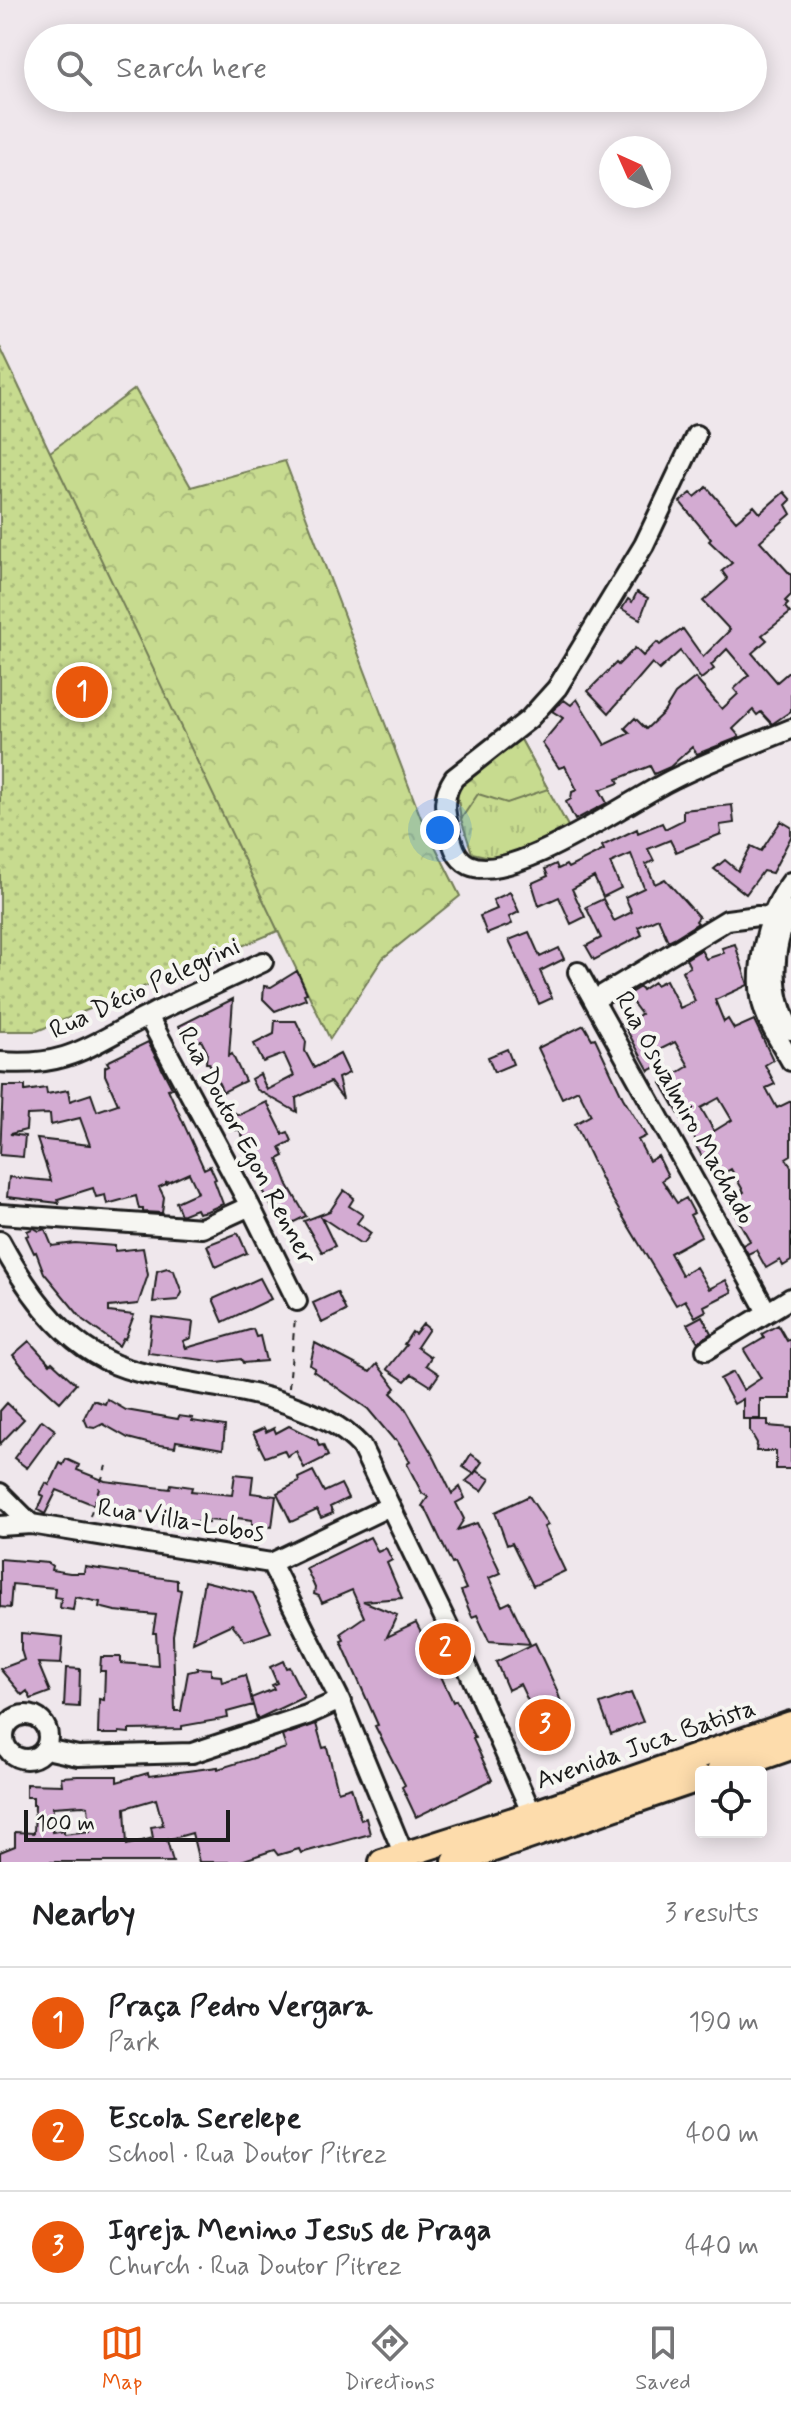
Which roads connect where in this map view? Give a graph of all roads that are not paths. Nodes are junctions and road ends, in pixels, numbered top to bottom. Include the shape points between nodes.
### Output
1 (696, 435) dead end
2 (791, 729) edge
3 (791, 882) edge
4 (782, 915) edge
5 (263, 962) dead end
6 (578, 972) dead end
7 (594, 1000) junction
8 (148, 1016) junction
9 (791, 1030) edge
10 (791, 1061) edge
11 (0, 1062) edge
12 (250, 1206) junction
13 (0, 1214) edge
14 (0, 1241) edge
15 (791, 1298) edge
16 (297, 1301) road end
17 (767, 1312) junction
18 (706, 1350) dead end
19 (0, 1493) edge
20 (390, 1506) junction
21 (31, 1524) junction
22 (0, 1526) edge
23 (271, 1563) junction
24 (340, 1700) junction
25 (791, 1724) edge
26 (791, 1747) edge
27 (46, 1749) dead end
28 (736, 1766) edge
29 (695, 1780) edge
30 (532, 1814) junction
31 (393, 1859) edge
32 (455, 1862) edge

1 - 2 street via 644,545 557,688 529,719 454,778 446,791 453,847 471,866 494,867 548,851 673,779
3 - 4 street via 781,896
4 - 7 street via 727,920
4 - 9 street via 774,983
4 - 10 street via 762,963 760,994
5 - 8 street, Rua Décio Pelegrini
6 - 7 street, Rua Oswalmiro Machado
7 - 17 street, Rua Oswalmiro Machado
8 - 11 street, Rua Décio Pelegrini via 57,1060
8 - 12 street, Rua Doutor Egon Renner
12 - 13 street via 202,1228
12 - 16 street, Rua Doutor Egon Renner
14 - 20 street via 54,1322 91,1352 135,1371 263,1395 329,1420 361,1446
15 - 17 street
17 - 18 street
19 - 21 street
20 - 23 street, Rua Villa-Lobos
20 - 30 street
21 - 22 street, Rua Villa-Lobos
21 - 23 street, Rua Villa-Lobos
23 - 24 street
24 - 27 street via 192,1753 78,1756
24 - 31 street
25 - 30 main road, Avenida Juca Batista
26 - 28 main road, Avenida Juca Batista
29 - 32 main road, Avenida Juca Batista
30 - 31 main road, Avenida Juca Batista

